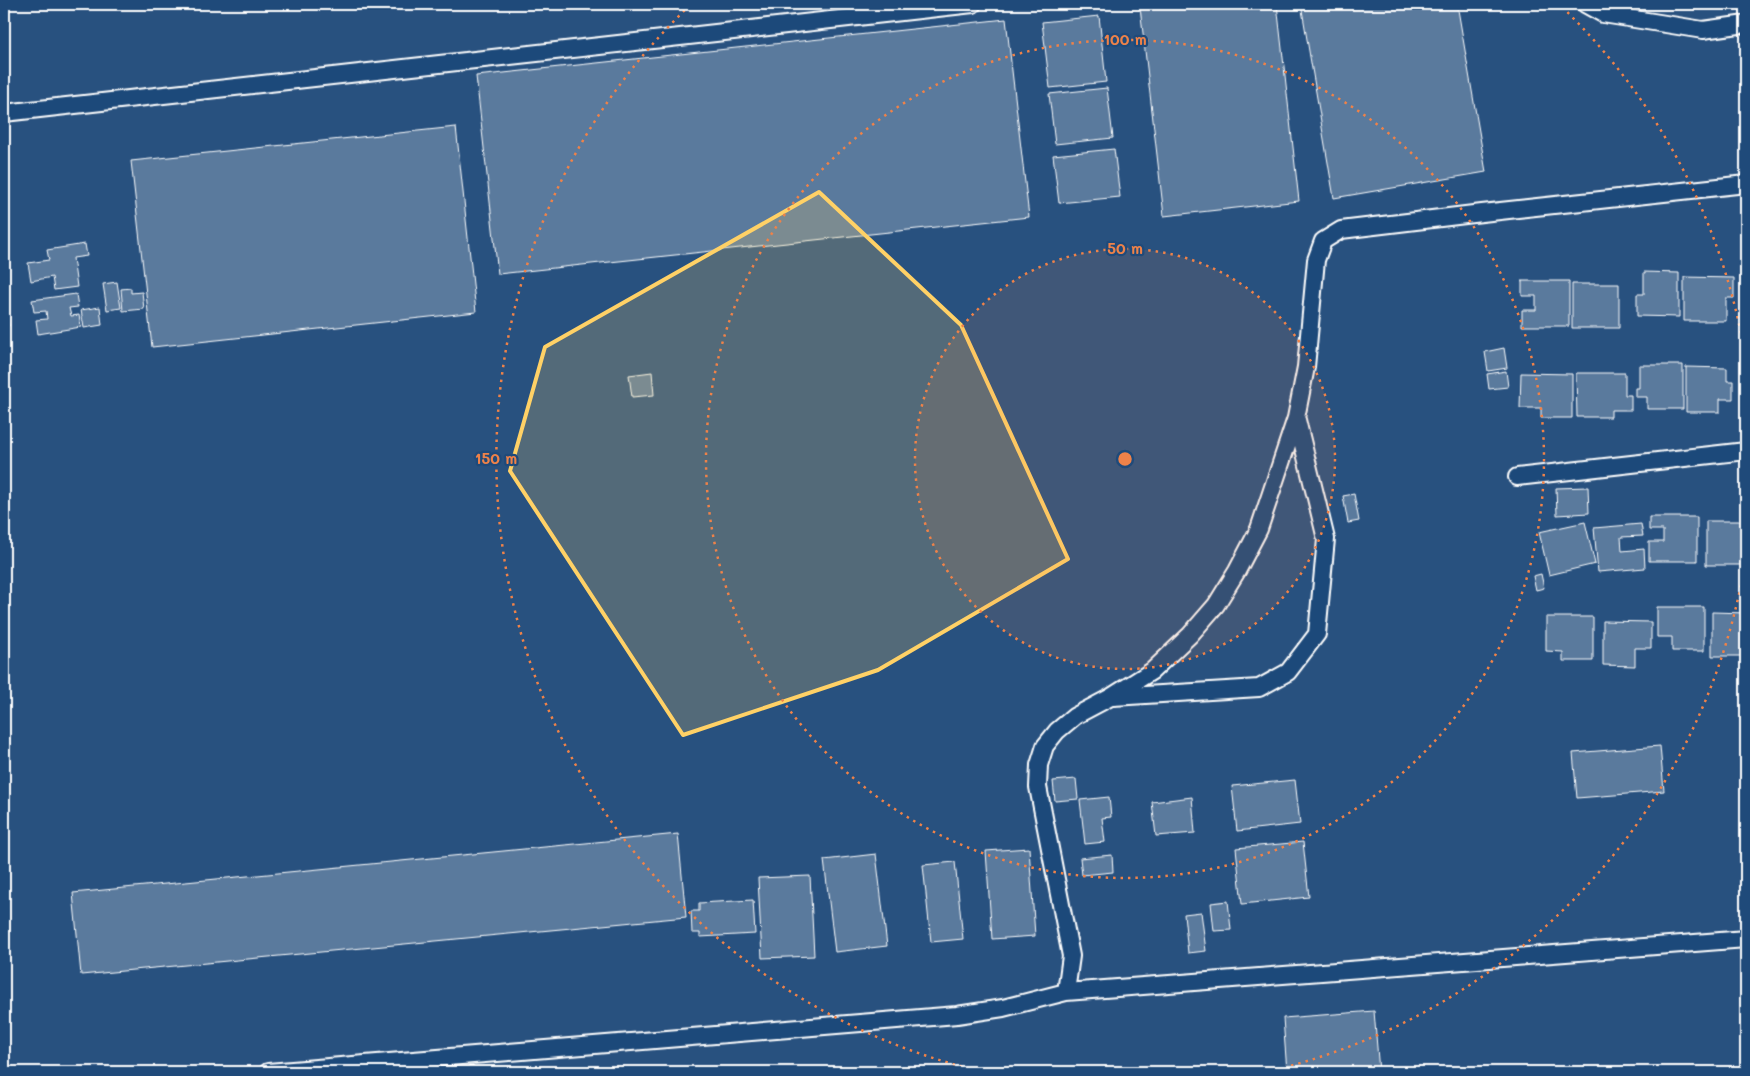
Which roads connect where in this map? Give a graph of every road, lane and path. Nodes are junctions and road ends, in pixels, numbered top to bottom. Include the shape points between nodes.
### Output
1 (973, 4) edge
2 (1585, 4) edge
3 (1746, 24) edge
4 (4, 113) edge
5 (1746, 184) edge
6 (1296, 418) junction
7 (1746, 451) edge
8 (1516, 477) dead end
9 (1111, 697) junction
10 (1746, 940) edge
11 (1066, 992) junction
12 (268, 1072) edge

1 - 4 lane
2 - 3 lane via 1603,14 1703,30
5 - 6 lane via 1341,230 1323,241 1316,260 1306,367
6 - 9 lane via 1259,529 1216,605 1190,635 1152,670
6 - 9 lane via 1326,539 1317,634 1288,672 1259,688
7 - 8 lane
9 - 11 lane via 1075,716 1057,730 1045,746 1040,765 1038,787 1072,956
10 - 11 lane
11 - 12 lane via 1003,1008 948,1016

